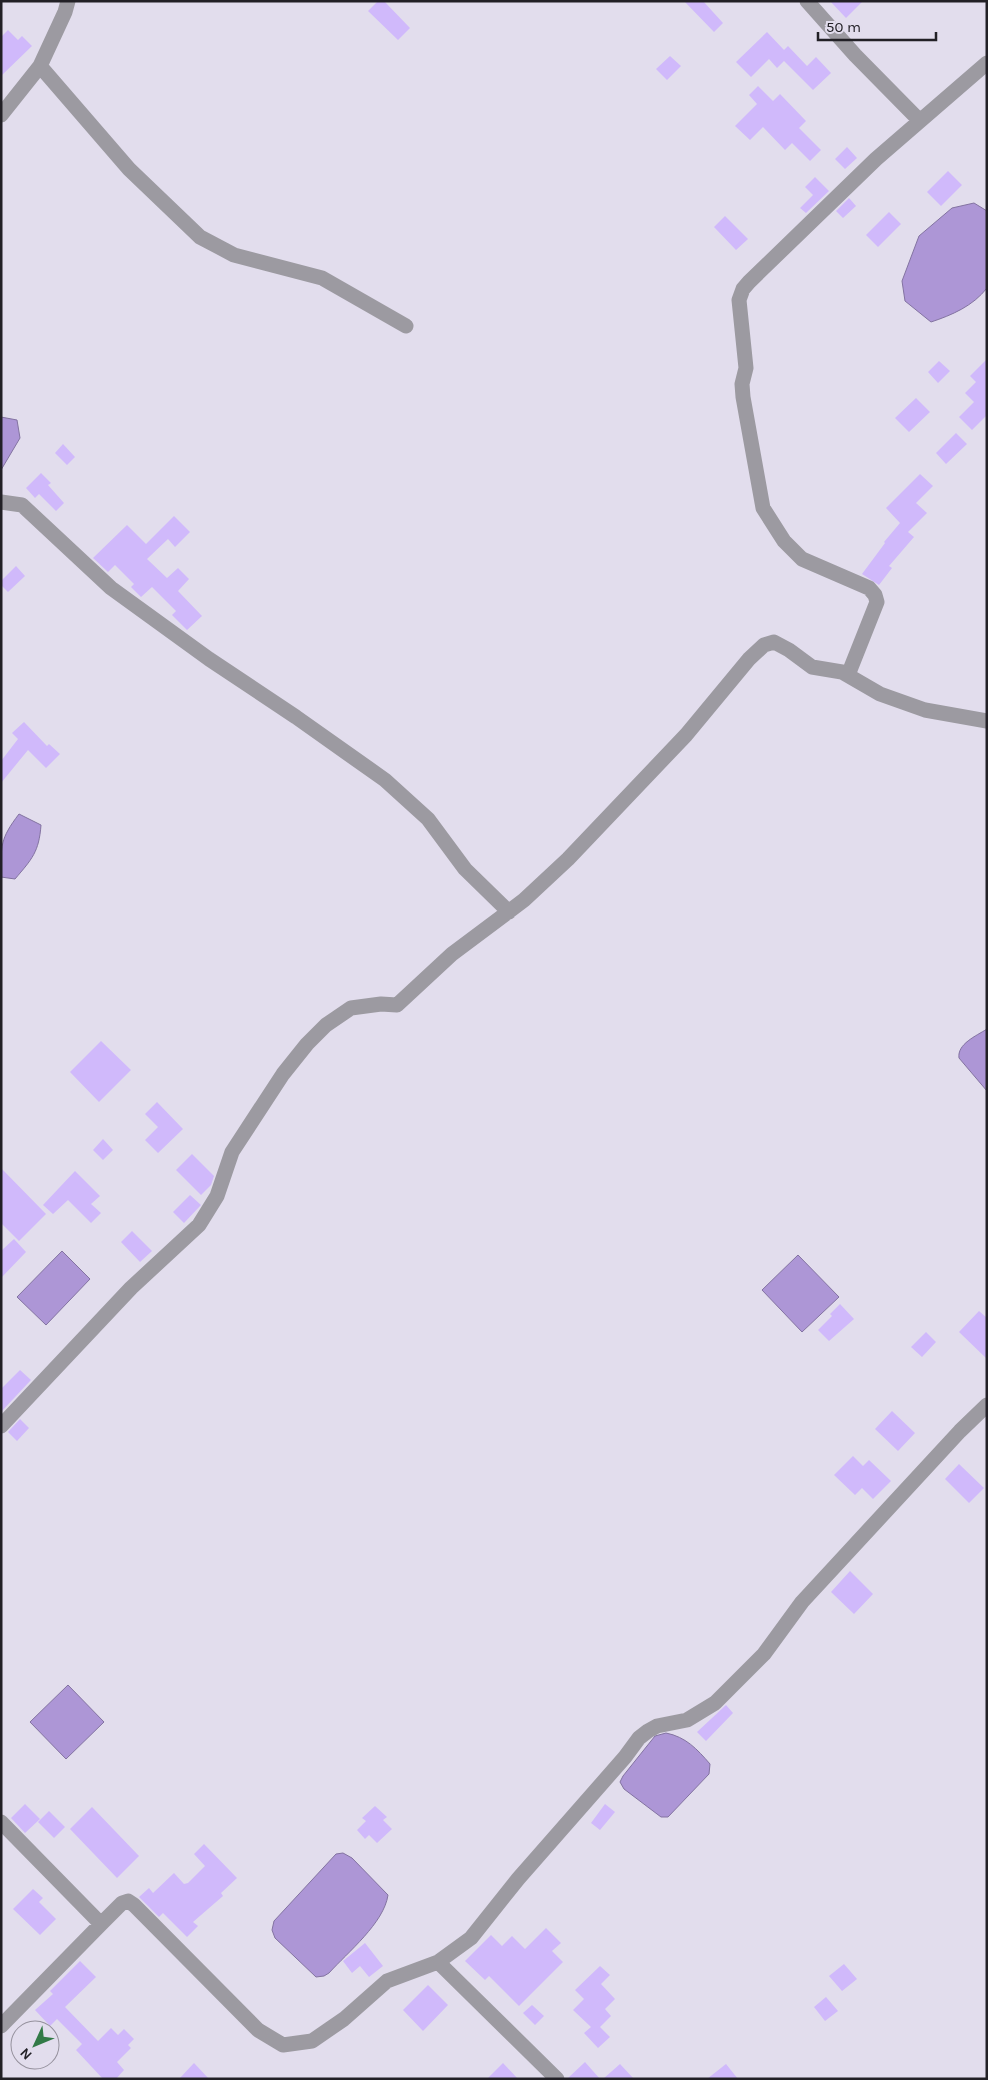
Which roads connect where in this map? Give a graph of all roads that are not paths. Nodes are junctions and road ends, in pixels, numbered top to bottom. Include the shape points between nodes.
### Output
1 (68, 1) edge
2 (808, 1) edge
3 (987, 63) edge
4 (40, 66) junction
5 (1, 115) edge
6 (920, 121) junction
7 (406, 326) dead end
8 (1, 502) edge
9 (848, 675) junction
10 (987, 721) edge
11 (509, 912) junction
12 (987, 1405) edge
13 (1, 1426) edge
14 (1, 1822) edge
15 (101, 1924) junction
16 (438, 1962) junction
17 (1, 2026) edge
18 (558, 2079) edge

1 - 4 street
2 - 6 street
3 - 6 street
4 - 5 street
4 - 7 street via 129,168 200,237 234,255 322,278
6 - 9 street via 749,282 740,300 746,368 743,397 763,508 784,541 802,559 869,588 875,595 877,602
8 - 11 street via 22,505 111,588 209,660 385,780 428,819 465,869
9 - 10 street via 880,694 925,710
9 - 11 street via 812,666 774,642 764,645 610,817
11 - 13 street via 452,954 397,1005 351,1008 326,1025 307,1044 282,1074 232,1152 217,1196 199,1225 131,1288
12 - 16 street via 802,1602 764,1654 715,1703 687,1720 657,1726 639,1738 518,1879 472,1938
14 - 15 street
15 - 16 street via 128,1901 258,2030 283,2045 312,2041 344,2019 387,1981
15 - 17 street
16 - 18 street

